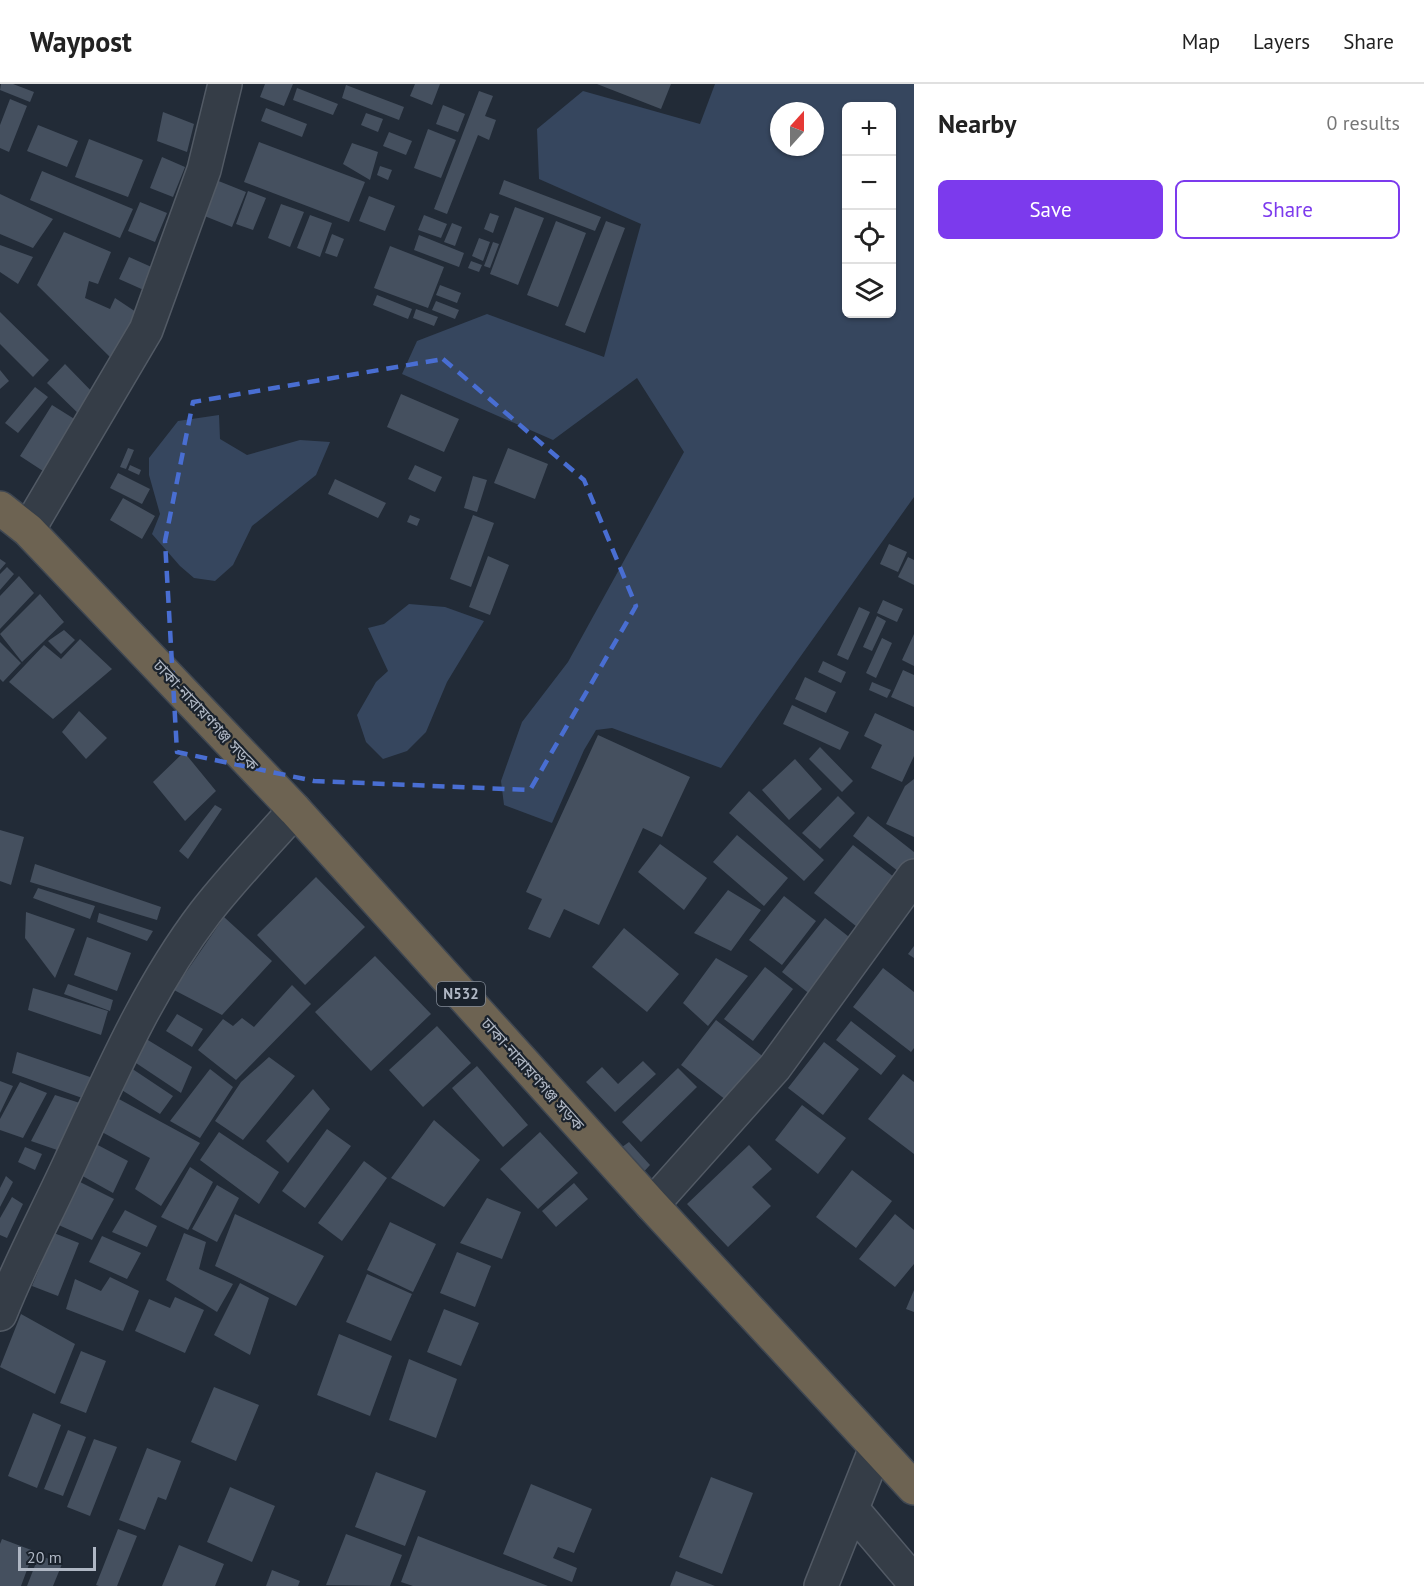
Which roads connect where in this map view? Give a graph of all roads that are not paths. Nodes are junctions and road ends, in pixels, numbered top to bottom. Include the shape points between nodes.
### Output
1 (225, 84) edge
2 (0, 508) edge
3 (28, 530) junction
4 (295, 810) junction
5 (914, 876) edge
6 (652, 1205) junction
7 (0, 1314) edge
8 (876, 1448) junction
9 (914, 1488) edge
10 (852, 1509) junction
11 (914, 1582) edge
12 (821, 1586) edge

1 - 3 street via 204,170 146,330
2 - 3 highway, ঢাকা-নারায়ণগঞ্জ সড়ক / N532
3 - 4 highway, ঢাকা-নারায়ণগঞ্জ সড়ক / N532
4 - 6 highway, ঢাকা-নারায়ণগঞ্জ সড়ক / N532
4 - 7 street via 205,914 168,969 120,1055
5 - 6 street via 775,1067
6 - 8 highway, ঢাকা-নারায়ণগঞ্জ সড়ক / N532
8 - 9 highway, ঢাকা-নারায়ণগঞ্জ সড়ক / N532
8 - 10 street
10 - 11 street
10 - 12 street

